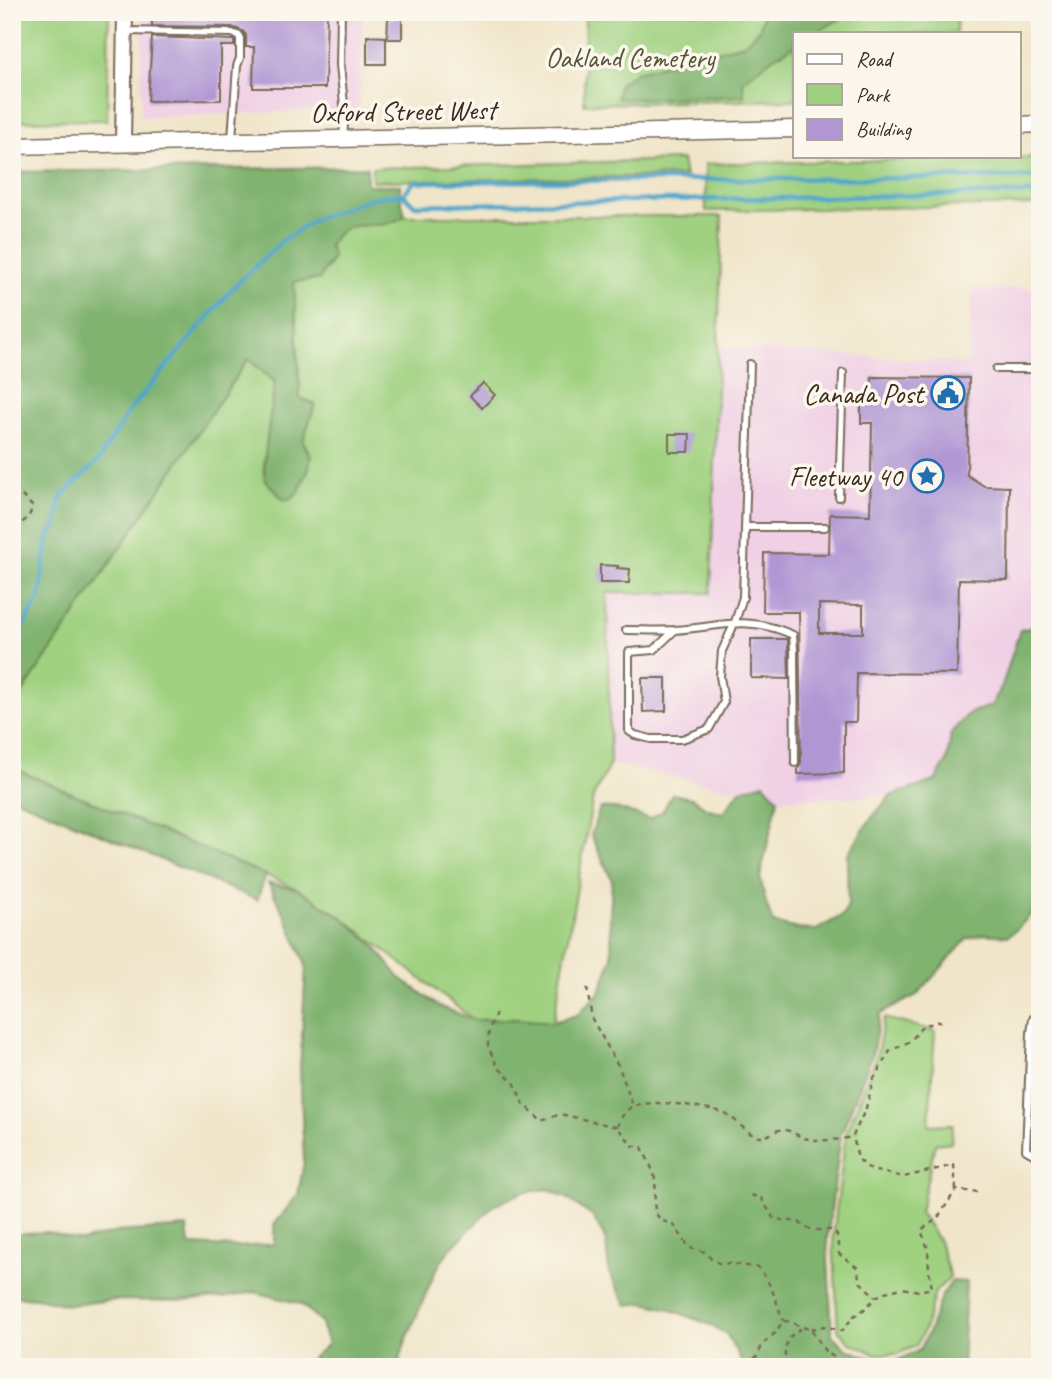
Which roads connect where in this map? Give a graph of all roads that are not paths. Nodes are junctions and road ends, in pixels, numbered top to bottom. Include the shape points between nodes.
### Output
1 (125, 12) edge
2 (341, 12) edge
3 (125, 31) junction
4 (1040, 124) edge
5 (1020, 125) edge
6 (793, 129) edge
7 (343, 139) junction
8 (232, 141) junction
9 (123, 144) junction
10 (12, 146) edge
11 (750, 365) dead end
12 (996, 369) dead end
13 (1040, 369) edge
14 (843, 373) dead end
15 (839, 497) dead end
16 (745, 527) junction
17 (825, 527) dead end
18 (736, 622) junction
19 (626, 630) dead end
20 (675, 630) junction
21 (795, 763) dead end
22 (1040, 1010) edge
23 (1040, 1158) edge

1 - 3 street
2 - 7 lane
3 - 8 lane via 240,36
3 - 9 street
4 - 5 main road
6 - 7 main road, Oxford Street West
7 - 8 main road, Oxford Street West
8 - 9 main road, Oxford Street West
9 - 10 main road, Oxford Street West
11 - 16 lane
12 - 13 lane
14 - 15 lane
16 - 17 lane
16 - 18 lane via 743,597
18 - 20 lane
18 - 20 lane via 722,651 724,702 709,729 682,739 635,735 629,730 629,652 654,650
18 - 21 lane via 764,624 793,635
19 - 20 lane
22 - 23 lane via 1032,1019 1026,1150

